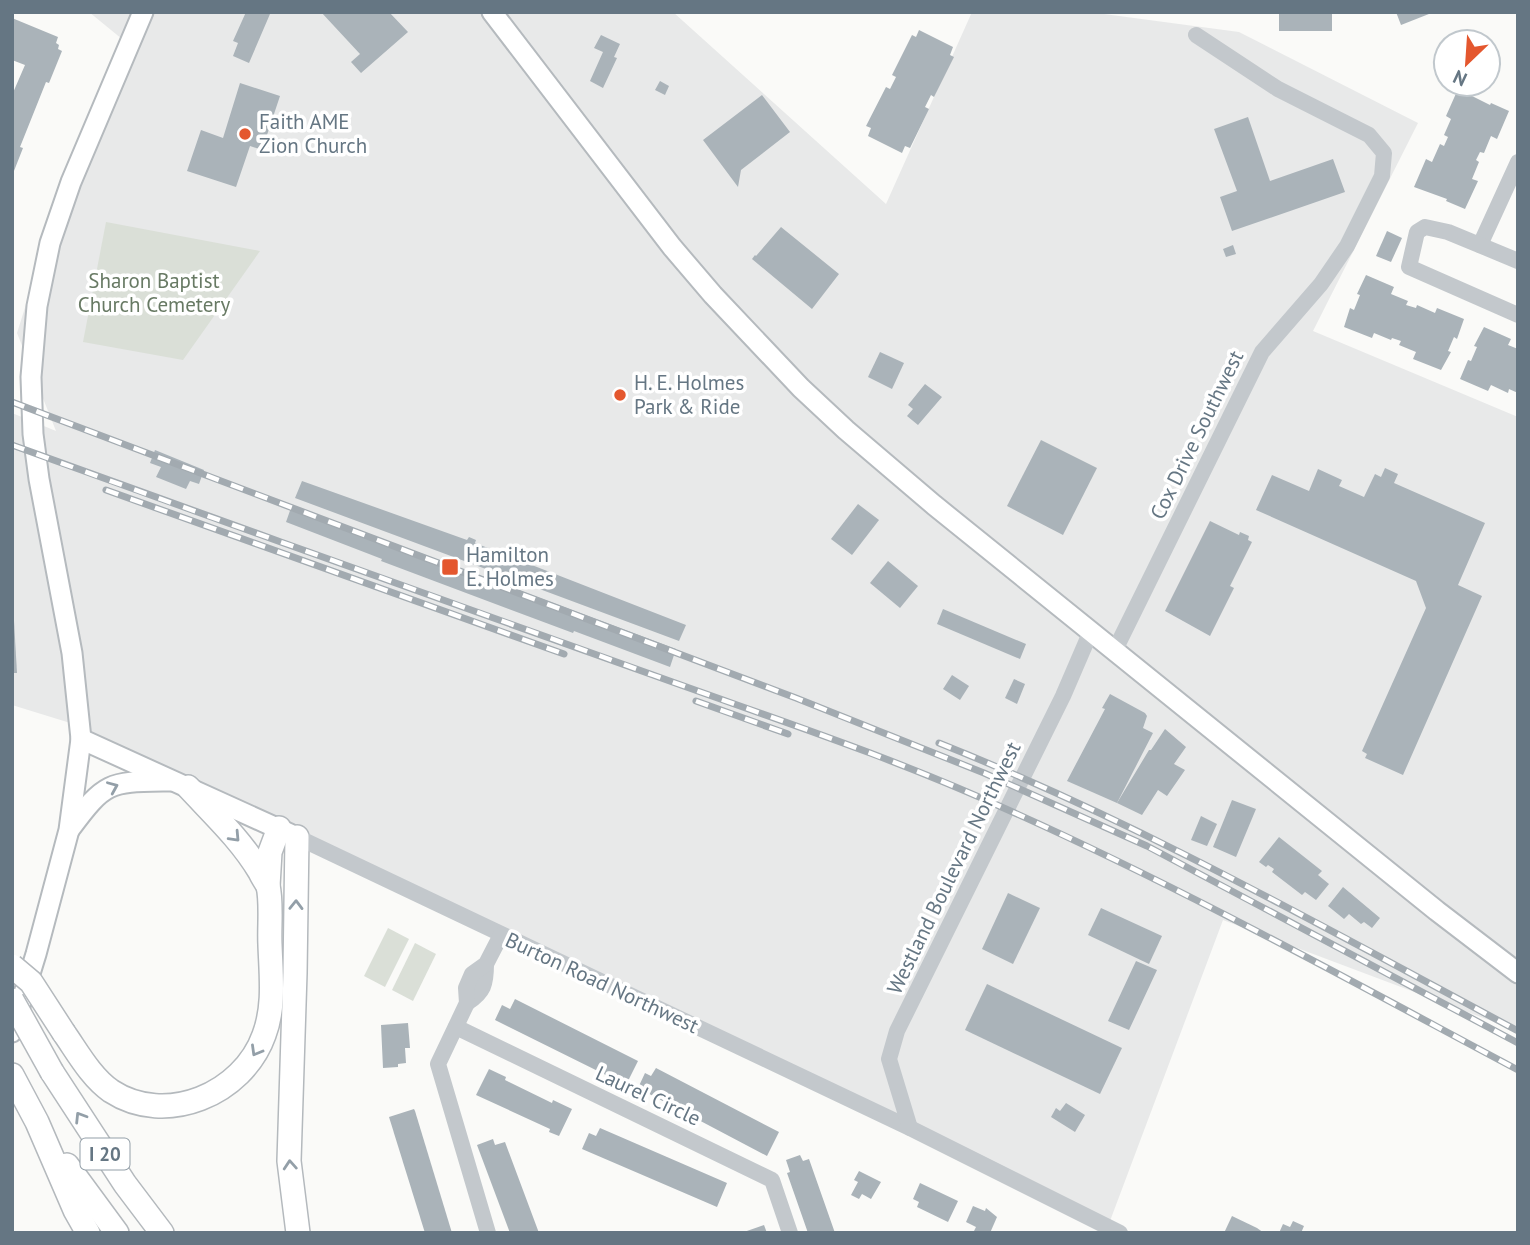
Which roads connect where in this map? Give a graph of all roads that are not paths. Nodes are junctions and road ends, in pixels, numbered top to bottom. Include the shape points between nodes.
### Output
1 (143, 12) edge
2 (492, 12) edge
3 (1196, 35) dead end
4 (1518, 162) edge
5 (1480, 245) junction
6 (1518, 261) edge
7 (1518, 315) edge
8 (1091, 631) junction
9 (1115, 650) junction
10 (81, 739) junction
11 (181, 784) junction
12 (69, 830) junction
13 (288, 833) junction
14 (268, 886) junction
15 (501, 935) junction
16 (12, 966) edge
17 (1518, 973) edge
18 (12, 1000) edge
19 (456, 1027) junction
20 (12, 1032) edge
21 (12, 1075) edge
22 (37, 1122) junction
23 (910, 1128) junction
24 (88, 1233) edge
25 (117, 1233) edge
26 (162, 1233) edge
27 (298, 1233) edge
28 (488, 1233) edge
29 (790, 1233) edge
30 (1120, 1233) edge

1 - 10 main road via 50,243 32,346 33,434 72,653
2 - 8 main road via 673,247 769,355 891,469
3 - 9 street, Cox Drive Southwest via 1278,89 1369,135 1384,153 1382,176 1348,246 1262,352
4 - 5 street
5 - 6 street
5 - 7 street via 1425,227 1417,232 1409,267
8 - 9 main road
8 - 23 street, Westland Boulevard Northwest via 897,1031 889,1059
9 - 17 main road
10 - 11 main road, Burton Road Northwest
10 - 12 main road
12 -> 11 main road via 92,799 122,782
11 - 13 main road, Burton Road Northwest
11 -> 14 highway via 247,850
12 - 20 main road
13 - 14 highway via 270,852
13 - 15 street, Burton Road Northwest
27 -> 13 highway via 289,1161 295,973
14 -> 16 highway, bridge via 269,1018 246,1067 218,1092 196,1101 147,1104 119,1095 96,1077 31,982
15 - 19 street via 486,964 486,983 480,995 467,1003
15 - 23 street, Burton Road Northwest
26 -> 18 highway, I 20, bridge via 52,1072
19 - 28 street via 438,1063
19 - 29 street, Laurel Circle via 772,1180
21 - 22 highway, I 20
22 - 24 highway
22 - 25 highway, I 20
23 - 30 street, Burton Road Northwest

